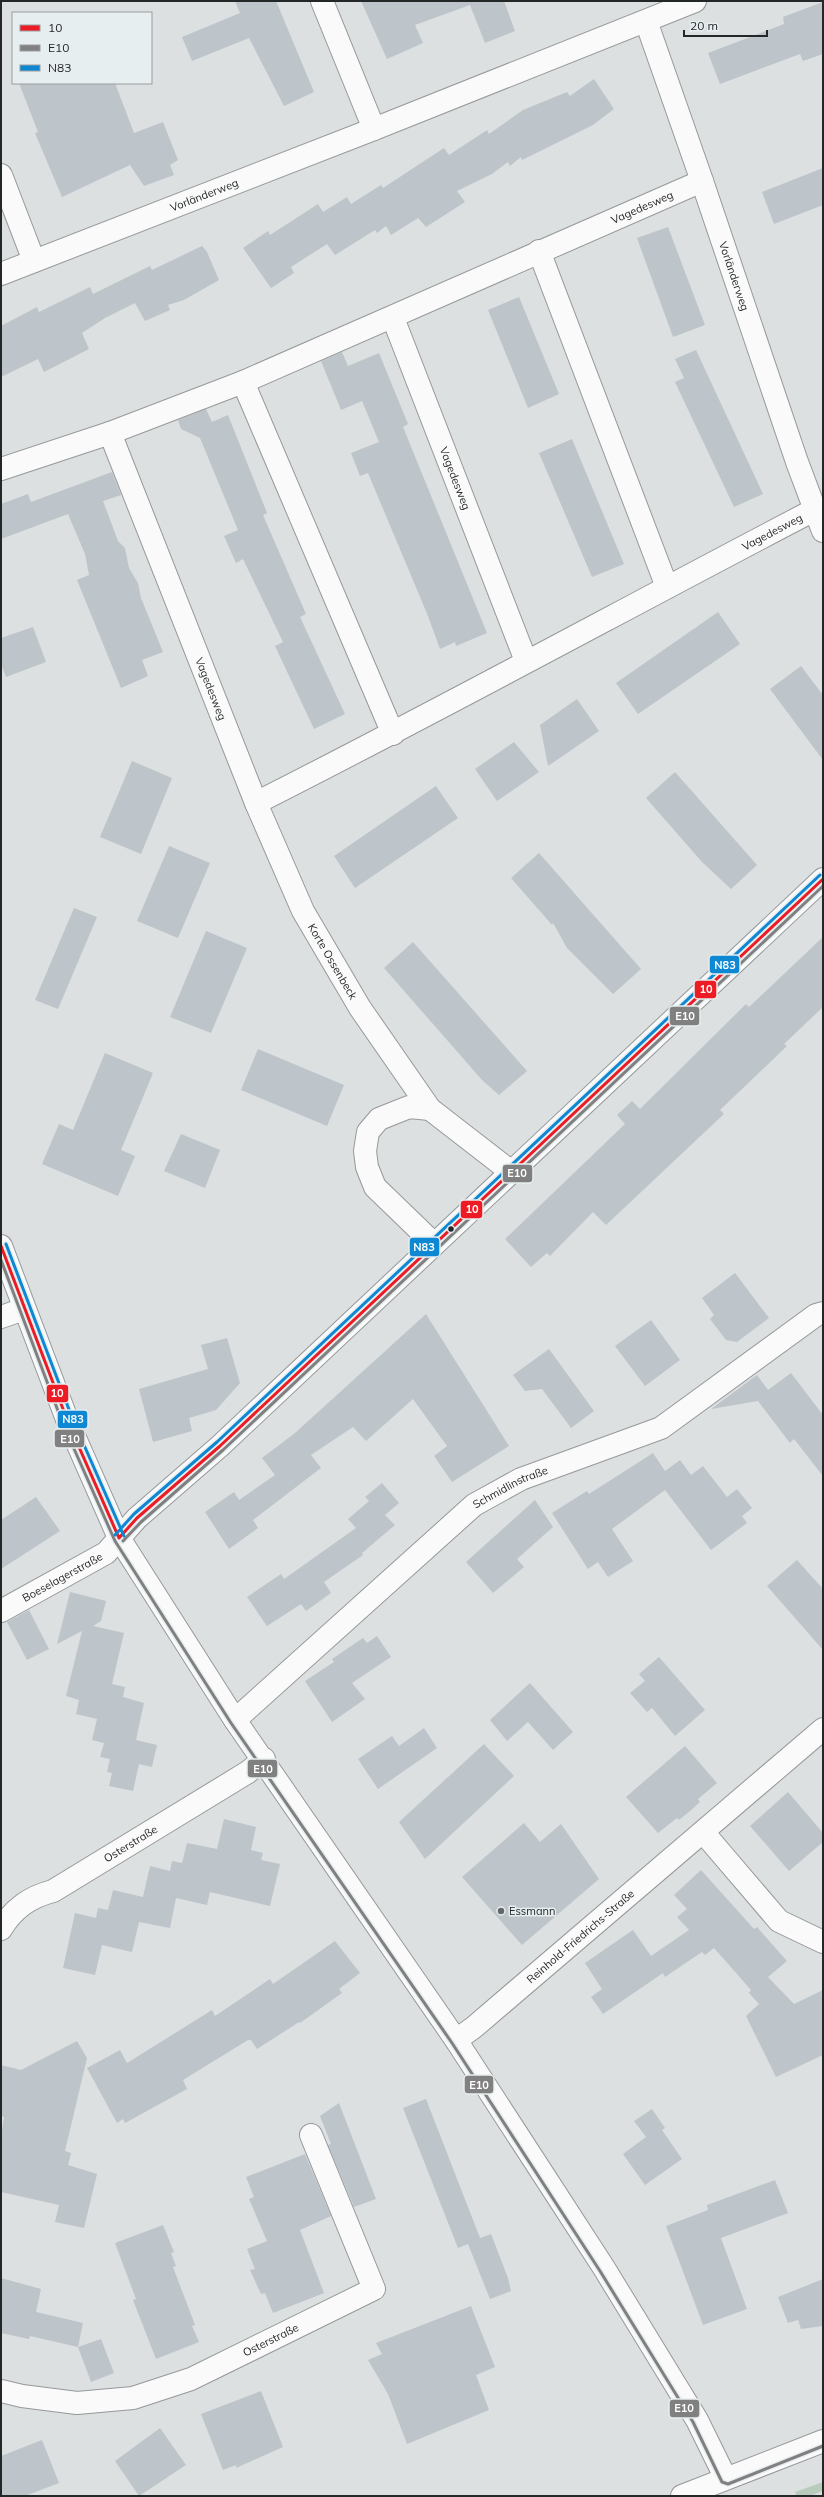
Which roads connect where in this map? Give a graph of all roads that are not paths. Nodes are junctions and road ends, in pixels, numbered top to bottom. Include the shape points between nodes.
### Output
1 (322, 1) edge
2 (695, 1) edge
3 (646, 21) junction
4 (374, 129) junction
5 (1, 176) edge
6 (702, 181) junction
7 (539, 251) junction
8 (34, 262) junction
9 (1, 274) edge
10 (393, 318) junction
11 (243, 382) junction
12 (110, 433) junction
13 (1, 469) edge
14 (814, 510) junction
15 (823, 531) edge
16 (667, 587) junction
17 (526, 661) junction
18 (393, 734) junction
19 (256, 803) junction
20 (823, 879) edge
21 (430, 1109) junction
22 (510, 1171) junction
23 (434, 1244) junction
24 (1, 1246) edge
25 (24, 1309) junction
26 (823, 1313) edge
27 (1, 1317) edge
28 (119, 1538) junction
29 (1, 1611) edge
30 (235, 1720) junction
31 (823, 1729) edge
32 (264, 1759) junction
33 (703, 1832) junction
34 (1, 1928) edge
35 (823, 1942) edge
36 (456, 2040) junction
37 (311, 2135) dead end
38 (1, 2391) edge
39 (823, 2441) edge
40 (726, 2479) junction
41 (682, 2496) edge

1 - 4 street
2 - 3 street, Vorländerweg
3 - 4 street, Vorländerweg
3 - 6 street, Vorländerweg
4 - 8 street, Vorländerweg
5 - 8 street
6 - 7 street, Vagedesweg
6 - 14 street, Vorländerweg
7 - 10 street, Vagedesweg
7 - 16 street
8 - 9 street, Vorländerweg
10 - 11 street, Vagedesweg
10 - 17 street, Vagedesweg
11 - 12 street, Vagedesweg
11 - 18 street
12 - 13 street, Vagedesweg
12 - 19 street, Vagedesweg
14 - 15 street, Vorländerweg
14 - 16 street, Vagedesweg
16 - 17 street, Vagedesweg
17 - 18 street, Vagedesweg
18 - 19 street, Vagedesweg
19 - 21 street, Korte Ossenbeck via 303,911 360,1008
20 - 22 street, Boeselagerstraße
21 - 22 street, Korte Ossenbeck
21 - 23 street via 409,1107 379,1119 368,1132 365,1151 367,1167 375,1186
22 - 23 street, Boeselagerstraße
23 - 28 street, Boeselagerstraße via 220,1446 137,1518
24 - 25 street
25 - 27 street
25 - 28 street via 68,1422
26 - 30 street, Schmidlinstraße via 816,1315 661,1428 521,1479 474,1505
28 - 29 street, Boeselagerstraße via 106,1553
28 - 30 street
30 - 32 street
31 - 33 street, Reinhold-Friedrichs-Straße
32 - 34 street, Osterstraße via 248,1772 53,1891 24,1902
32 - 36 street
33 - 35 street via 779,1921
33 - 36 street, Reinhold-Friedrichs-Straße
36 - 40 street via 608,2274 697,2420
37 - 38 street, Osterstraße via 374,2289 191,2379 133,2398 77,2403
39 - 40 street
40 - 41 street

